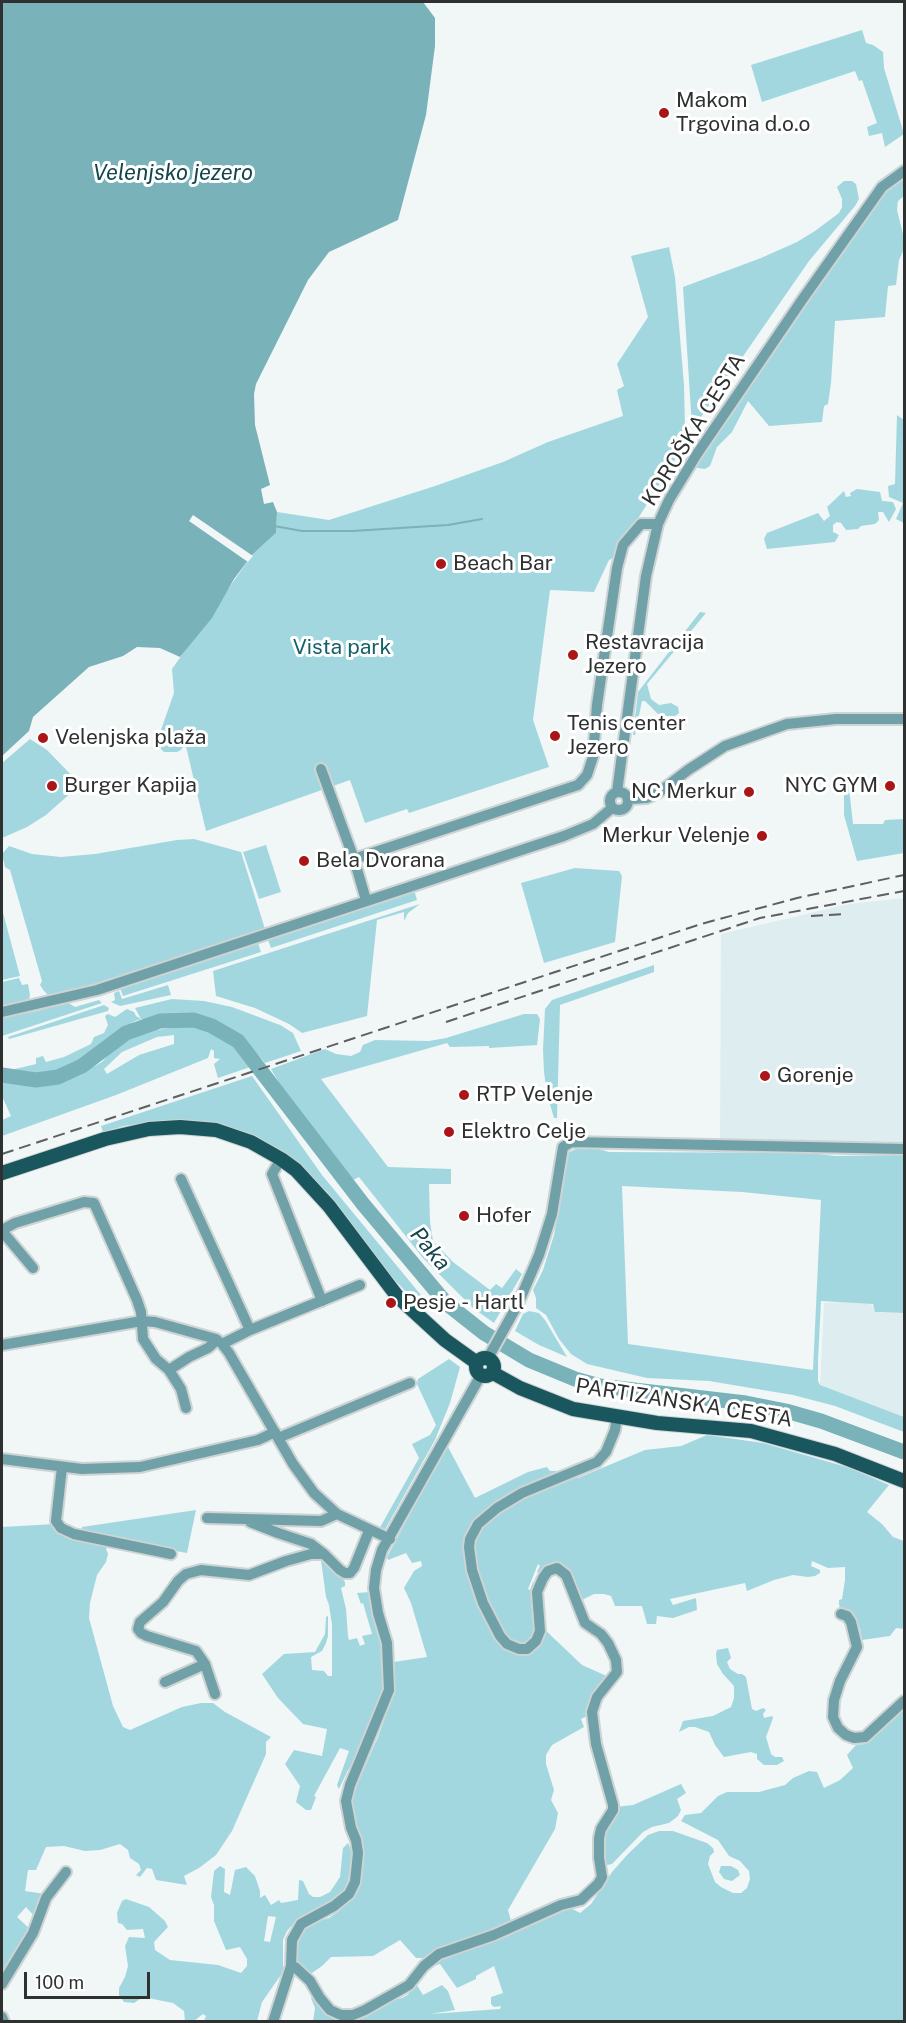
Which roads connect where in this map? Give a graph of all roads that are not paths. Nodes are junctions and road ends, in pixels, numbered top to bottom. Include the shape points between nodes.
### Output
1 (904, 171) edge
2 (658, 524) junction
3 (904, 719) edge
4 (321, 769) dead end
5 (617, 792) junction
6 (629, 799) junction
7 (612, 808) junction
8 (354, 859) junction
9 (366, 900) junction
10 (2, 1012) edge
11 (904, 1149) edge
12 (281, 1159) junction
13 (2, 1173) edge
14 (181, 1179) dead end
15 (2, 1230) edge
16 (33, 1268) dead end
17 (360, 1285) dead end
18 (322, 1300) junction
19 (142, 1321) junction
20 (250, 1330) junction
21 (220, 1342) junction
22 (2, 1346) edge
23 (486, 1363) junction
24 (169, 1370) junction
25 (410, 1383) dead end
26 (186, 1408) dead end
27 (617, 1417) junction
28 (277, 1435) junction
29 (2, 1459) edge
30 (62, 1467) junction
31 (904, 1481) edge
32 (337, 1514) junction
33 (207, 1518) dead end
34 (247, 1520) junction
35 (369, 1531) junction
36 (390, 1539) junction
37 (171, 1554) dead end
38 (324, 1554) junction
39 (841, 1614) dead end
40 (206, 1664) junction
41 (165, 1682) dead end
42 (215, 1694) dead end
43 (904, 1701) edge
44 (66, 1872) dead end
45 (291, 1966) junction
46 (2, 1984) edge
47 (2, 2017) edge
48 (4, 2022) edge
49 (273, 2022) edge

1 - 2 street, KOROŠKA CESTA via 882,187 802,300 703,446
2 - 5 street, KOROŠKA CESTA via 646,576
2 - 8 street via 640,524 623,545 597,705 593,757 587,775 578,785
3 - 6 street via 786,724 725,746 658,793
4 - 8 street
5 - 6 street via 623,792
5 - 7 street via 610,798
6 - 7 street via 624,809
7 - 9 street via 593,824 564,836
8 - 9 street
9 - 10 street via 97,990
11 - 23 street via 570,1142 563,1147 552,1214 539,1256
12 - 13 main road, PARTIZANSKA CESTA via 251,1142 216,1130 180,1127 148,1129 105,1139
12 - 18 street via 272,1174
12 - 23 main road, PARTIZANSKA CESTA via 329,1206 397,1296 445,1340
14 - 20 street
15 - 16 street
15 - 19 street via 84,1202 94,1203 137,1300
17 - 18 street
18 - 20 street
19 - 21 street
19 - 22 street
19 - 24 street via 146,1345
20 - 21 street
21 - 24 street
21 - 28 street
23 - 27 main road, PARTIZANSKA CESTA via 520,1388 573,1409
23 - 36 street
24 - 26 street
25 - 28 street
27 - 31 main road, PARTIZANSKA CESTA via 752,1431 836,1454
27 - 45 street via 606,1452 597,1462 503,1504 478,1524 469,1547 483,1603 507,1644 527,1649 537,1641 537,1592 548,1571 557,1568 566,1575 585,1623 601,1634 613,1652 617,1672 597,1697 592,1712 599,1758 613,1805 599,1838 602,1877 598,1884 581,1899 439,1954 409,1985 353,2014 341,2015 330,2010 310,1981
28 - 30 street via 140,1467
28 - 32 street via 304,1481
29 - 30 street
30 - 37 street via 56,1521 61,1528
32 - 34 street via 321,1521
32 - 35 street
33 - 34 street
34 - 38 street via 311,1544
35 - 36 street
35 - 38 street via 350,1573 340,1570
36 - 45 street via 382,1550 374,1588 387,1643 389,1690 346,1801 358,1853 355,1882 349,1894 334,1906 301,1924 292,1940
38 - 40 street via 303,1556 249,1575 201,1570 178,1581 138,1629 147,1636 196,1651
39 - 43 street via 851,1622 857,1647 834,1700 833,1717 838,1728 854,1738 865,1737
40 - 41 street
40 - 42 street
44 - 46 street via 46,1899 33,1933
45 - 49 street
47 - 48 street

